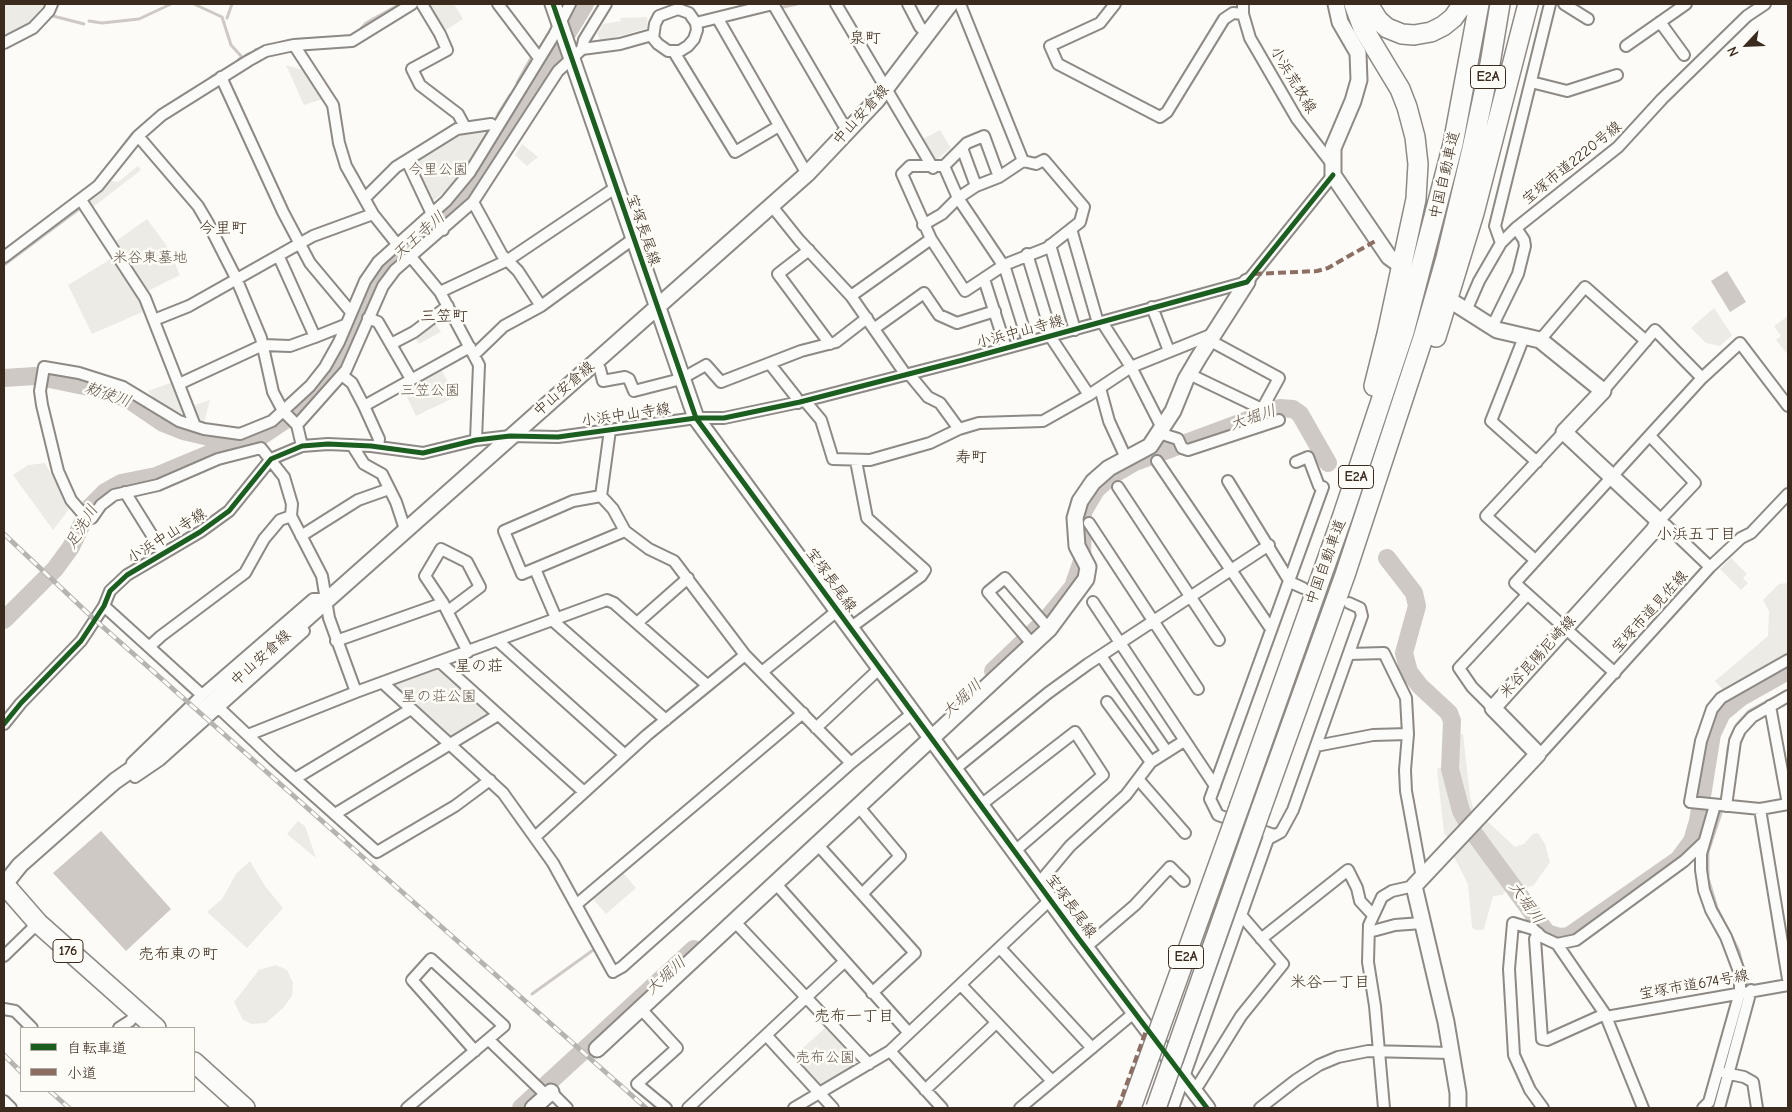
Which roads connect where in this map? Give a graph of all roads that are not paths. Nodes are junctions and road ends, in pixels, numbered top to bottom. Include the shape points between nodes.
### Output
1 (52, 4) edge
2 (412, 4) edge
3 (422, 4) edge
4 (498, 4) edge
5 (553, 4) edge
6 (570, 4) edge
7 (606, 4) edge
8 (836, 4) edge
9 (908, 4) edge
10 (950, 4) edge
11 (960, 4) edge
12 (1115, 4) edge
13 (1336, 4) edge
14 (1354, 4) edge
15 (1368, 4) edge
16 (1463, 4) edge
17 (1479, 4) edge
18 (1500, 4) edge
19 (1528, 4) edge
20 (1550, 4) edge
21 (1564, 4) edge
22 (1686, 4) edge
23 (1766, 4) edge
24 (1243, 9) edge
25 (718, 19) junction
26 (1588, 19) dead end
27 (1660, 22) junction
28 (696, 23) junction
29 (560, 25) junction
30 (927, 33) junction
31 (652, 35) junction
32 (4, 43) edge
33 (294, 45) junction
34 (1626, 46) dead end
35 (674, 52) junction
36 (574, 53) junction
37 (1684, 55) dead end
38 (539, 58) junction
39 (1617, 75) dead end
40 (221, 77) junction
41 (1530, 82) junction
42 (886, 88) junction
43 (779, 126) junction
44 (465, 127) junction
45 (497, 128) junction
46 (849, 130) junction
47 (138, 136) junction
48 (962, 148) junction
49 (407, 161) junction
50 (1023, 161) junction
51 (944, 166) junction
52 (932, 168) junction
53 (1332, 170) junction
54 (807, 174) junction
55 (999, 177) junction
56 (976, 186) junction
57 (615, 188) junction
58 (365, 198) junction
59 (958, 198) junction
60 (81, 200) junction
61 (473, 202) junction
62 (771, 205) junction
63 (373, 214) junction
64 (431, 216) junction
65 (923, 225) junction
66 (1516, 228) junction
67 (442, 229) junction
68 (1071, 229) junction
69 (633, 239) junction
70 (931, 239) junction
71 (1501, 243) junction
72 (397, 244) junction
73 (301, 245) junction
74 (1050, 246) junction
75 (809, 250) junction
76 (1027, 254) junction
77 (4, 257) edge
78 (279, 257) junction
79 (411, 257) junction
80 (508, 260) junction
81 (1396, 262) dead end
82 (1004, 265) junction
83 (236, 278) junction
84 (984, 279) junction
85 (1248, 282) junction
86 (440, 292) junction
87 (851, 296) junction
88 (448, 306) junction
89 (541, 306) junction
90 (656, 306) junction
91 (1152, 307) junction
92 (353, 308) junction
93 (1461, 308) joint
94 (995, 311) junction
95 (369, 314) junction
96 (867, 318) junction
97 (154, 320) junction
98 (1100, 323) junction
99 (344, 325) junction
100 (1492, 327) junction
101 (875, 328) junction
102 (1075, 330) junction
103 (1051, 336) junction
104 (1524, 336) junction
105 (314, 337) junction
106 (1211, 337) junction
107 (1540, 340) junction
108 (1646, 341) junction
109 (1028, 342) junction
110 (391, 344) junction
111 (830, 344) junction
112 (263, 345) junction
113 (1006, 348) junction
114 (472, 351) junction
115 (1169, 351) junction
116 (595, 362) junction
117 (770, 364) junction
118 (1131, 366) junction
119 (1189, 374) junction
120 (342, 375) junction
121 (907, 375) junction
122 (1702, 378) junction
123 (411, 379) junction
124 (681, 379) junction
125 (179, 384) junction
126 (1100, 388) junction
127 (1603, 391) junction
128 (1089, 395) junction
129 (802, 402) junction
130 (364, 406) junction
131 (1788, 406) edge
132 (284, 412) junction
133 (696, 418) junction
134 (1279, 420) dead end
135 (296, 424) junction
136 (195, 426) junction
137 (959, 429) junction
138 (610, 430) junction
139 (1160, 430) junction
140 (1564, 432) junction
141 (510, 436) junction
142 (1650, 436) junction
143 (476, 440) junction
144 (352, 445) junction
145 (302, 446) junction
146 (378, 447) junction
147 (1126, 458) junction
148 (271, 459) junction
149 (856, 461) junction
150 (1158, 461) dead end
151 (1296, 462) dead end
152 (1536, 462) junction
153 (1611, 478) junction
154 (1228, 482) dead end
155 (1118, 487) dead end
156 (389, 489) junction
157 (125, 492) junction
158 (1788, 494) edge
159 (601, 496) junction
160 (291, 516) junction
161 (1342, 518) junction
162 (1658, 521) junction
163 (1088, 524) dead end
164 (405, 529) junction
165 (625, 530) junction
166 (301, 536) junction
167 (1269, 545) junction
168 (163, 553) junction
169 (1535, 560) junction
170 (1710, 568) junction
171 (535, 570) junction
172 (1232, 570) junction
173 (1345, 575) junction
174 (688, 578) junction
175 (1290, 582) junction
176 (1303, 588) dead end
177 (1527, 595) junction
178 (1191, 597) junction
179 (327, 599) junction
180 (1093, 602) dead end
181 (1349, 603) dead end
182 (104, 606) junction
183 (445, 607) junction
184 (837, 611) junction
185 (554, 619) junction
186 (1154, 622) junction
187 (637, 623) junction
188 (1045, 625) junction
189 (1565, 626) junction
190 (850, 628) junction
191 (1271, 629) junction
192 (1219, 640) dead end
193 (336, 641) junction
194 (498, 641) junction
195 (1029, 641) junction
196 (1120, 644) junction
197 (150, 647) junction
198 (468, 652) junction
199 (745, 654) junction
200 (1349, 654) junction
201 (1101, 656) junction
202 (1788, 660) edge
203 (440, 662) junction
204 (880, 668) junction
205 (762, 672) junction
206 (1615, 673) junction
207 (383, 684) junction
208 (707, 686) junction
209 (1198, 689) dead end
210 (356, 692) junction
211 (202, 695) junction
212 (1788, 696) edge
213 (1107, 702) dead end
214 (1770, 706) junction
215 (219, 708) junction
216 (1493, 708) junction
217 (411, 709) junction
218 (803, 713) junction
219 (913, 713) junction
220 (498, 715) junction
221 (666, 720) junction
222 (4, 724) edge
223 (816, 728) junction
224 (1408, 734) junction
225 (248, 735) junction
226 (929, 735) junction
227 (1184, 742) junction
228 (448, 744) junction
229 (1316, 746) junction
230 (1167, 752) junction
231 (155, 753) junction
232 (1538, 754) junction
233 (625, 755) junction
234 (1151, 762) junction
235 (851, 763) junction
236 (955, 769) junction
237 (135, 776) junction
238 (296, 778) junction
239 (1138, 779) junction
240 (490, 780) junction
241 (116, 781) junction
242 (1215, 786) junction
243 (584, 792) junction
244 (982, 804) junction
245 (1712, 804) junction
246 (1788, 804) edge
247 (858, 806) junction
248 (1726, 806) junction
249 (1760, 809) junction
250 (335, 814) junction
251 (1185, 833) dead end
252 (1274, 835) junction
253 (535, 837) junction
254 (1704, 842) junction
255 (817, 844) junction
256 (1016, 850) junction
257 (1184, 881) dead end
258 (1418, 882) junction
259 (1039, 883) junction
260 (4, 884) edge
261 (776, 884) junction
262 (862, 894) junction
263 (1051, 899) junction
264 (577, 904) junction
265 (1241, 915) junction
266 (1373, 915) junction
267 (735, 922) junction
268 (1422, 922) junction
269 (38, 923) junction
270 (1369, 932) junction
271 (1538, 933) junction
272 (1261, 939) junction
273 (1558, 944) junction
274 (1086, 947) junction
275 (1000, 948) junction
276 (4, 956) edge
277 (844, 962) junction
278 (1788, 979) edge
279 (961, 985) junction
280 (1788, 985) edge
281 (1752, 990) junction
282 (1740, 992) junction
283 (872, 993) junction
284 (805, 999) junction
285 (4, 1009) edge
286 (641, 1009) junction
287 (138, 1012) junction
288 (1135, 1012) junction
289 (1605, 1015) junction
290 (996, 1023) junction
291 (31, 1027) edge
292 (121, 1027) edge
293 (155, 1027) edge
294 (908, 1034) junction
295 (766, 1035) junction
296 (489, 1040) junction
297 (1092, 1048) junction
298 (597, 1049) dead end
299 (474, 1051) junction
300 (890, 1051) junction
301 (1379, 1052) junction
302 (1451, 1053) junction
303 (195, 1063) edge
304 (869, 1064) junction
305 (1724, 1072) junction
306 (1052, 1081) junction
307 (1189, 1083) junction
308 (925, 1090) junction
309 (545, 1092) junction
310 (821, 1094) junction
311 (4, 1101) edge
312 (11, 1108) edge
313 (245, 1108) edge
314 (407, 1108) edge
315 (533, 1108) edge
316 (567, 1108) edge
317 (666, 1108) edge
318 (688, 1108) edge
319 (794, 1108) edge
320 (833, 1108) edge
321 (942, 1108) edge
322 (1020, 1108) edge
323 (1131, 1108) edge
324 (1156, 1108) edge
325 (1173, 1108) edge
326 (1207, 1108) edge
327 (1260, 1108) edge
328 (1384, 1108) edge
329 (1458, 1108) edge
330 (1543, 1108) edge
331 (1643, 1108) edge
332 (1703, 1108) edge
333 (1718, 1108) edge
334 (1758, 1108) edge

1 - 32 street via 33,28
2 - 33 street via 352,40
3 - 44 street via 447,50 412,69 420,85 458,114
4 - 38 street
5 - 29 street, 宝塚長尾線
6 - 29 street
7 - 36 street
8 - 42 street
9 - 30 street via 920,27
10 - 30 street, 中山安倉線
11 - 50 street
12 - 24 street via 1100,23 1050,46 1058,64 1160,117 1167,112 1224,19
13 - 53 street via 1340,22 1358,53 1359,80 1333,148
14 - 161 highway via 1363,28 1408,107 1418,164 1416,199
15 - 16 highway via 1387,28 1414,35 1443,26
17 - 161 highway, 中国自動車道 / E2A via 1453,144 1428,243 1404,332
18 - 173 highway, 中国自動車道 / E2A via 1486,83 1446,258 1399,417
19 - 173 highway via 1456,277 1418,389
20 - 41 street
21 - 26 street
22 - 27 street
23 - 66 street, 宝塚市道2220号線 via 1747,16 1618,147
24 - 53 street, 小浜荒牧線 via 1250,38
25 - 28 street
25 - 43 street
25 - 46 street via 773,4
27 - 34 street
27 - 37 street
28 - 31 street via 689,13 672,10 659,16
28 - 35 street via 692,42
29 - 36 street, 宝塚長尾線
29 - 38 street
30 - 42 street, 中山安倉線
31 - 35 street via 658,44
31 - 36 street
33 - 40 street via 266,51
33 - 58 street via 329,98 338,144 346,166
35 - 43 street via 735,152
36 - 57 street, 宝塚長尾線
36 - 61 street via 531,110
38 - 45 street
39 - 41 street via 1567,91
40 - 47 street via 162,115
40 - 73 street
41 - 71 street via 1495,226
42 - 46 street, 中山安倉線
42 - 52 street
43 - 54 street
44 - 45 street via 491,124
44 - 49 street
45 - 64 street via 470,172
46 - 54 street, 中山安倉線
47 - 60 street via 98,186
47 - 83 street via 198,206
48 - 51 street
48 - 55 street via 984,136
48 - 56 street
49 - 58 street via 396,167
49 - 64 street
50 - 55 street
50 - 68 street via 1036,164 1044,160 1084,208 1080,222
51 - 52 street
51 - 59 street
52 - 65 street via 910,166 902,174
53 - 81 street via 1389,257
53 - 85 street
54 - 62 street, 中山安倉線
55 - 56 street
56 - 59 street
57 - 69 street, 宝塚長尾線
57 - 80 street
58 - 63 street
59 - 65 street via 942,214
59 - 82 street
60 - 77 street
60 - 97 street via 145,298
61 - 67 street
61 - 80 street via 502,255
62 - 75 street
62 - 90 street, 中山安倉線
63 - 72 street
63 - 73 street via 335,226
64 - 67 street
64 - 72 street
65 - 70 street
66 - 71 street, 宝塚市道2220号線
66 - 100 street via 1525,246 1518,274
67 - 79 street
68 - 74 street
68 - 98 street
69 - 89 street
69 - 90 street, 宝塚長尾線
70 - 84 street via 965,291
70 - 87 street
71 - 93 street, 宝塚市道2220号線
72 - 92 street via 378,262
73 - 78 street
73 - 92 street via 310,263
74 - 76 street
74 - 102 street
75 - 87 street
75 - 111 street via 778,274
76 - 82 street
76 - 103 street
78 - 83 street
78 - 105 street
79 - 86 street
79 - 95 street via 383,286
80 - 86 street
80 - 89 street
82 - 84 street
82 - 109 street
83 - 97 street via 189,306
83 - 112 street
84 - 94 street
85 - 91 street, 小浜中山寺線
85 - 106 street
86 - 88 street
87 - 96 street
88 - 110 street via 414,332
88 - 114 street
89 - 114 street via 504,326
90 - 116 street, 中山安倉線
90 - 124 street, 宝塚長尾線
91 - 98 street, 小浜中山寺線
91 - 115 street
92 - 95 street
92 - 99 street
93 - 100 street
94 - 101 street via 957,323 939,315 924,293
94 - 113 street
95 - 110 street via 378,322
95 - 120 street
96 - 101 street
96 - 111 street
97 - 125 street
98 - 102 street, 小浜中山寺線
98 - 118 street
99 - 105 street
99 - 132 street via 339,342 324,367
100 - 104 street
101 - 121 street
102 - 103 street, 小浜中山寺線
103 - 109 street, 小浜中山寺線
103 - 128 street
104 - 107 street
104 - 152 street via 1491,421
105 - 112 street via 290,346
106 - 115 street
106 - 119 street
106 - 119 street via 1279,378 1262,409
107 - 108 street via 1585,288
107 - 127 street
108 - 122 street via 1656,330
108 - 127 street
109 - 113 street, 小浜中山寺線
110 - 123 street
111 - 117 street
112 - 125 street
112 - 132 street via 273,392
113 - 121 street, 小浜中山寺線
114 - 123 street
114 - 143 street via 479,364
115 - 118 street
116 - 124 street via 603,382 625,377 634,391
116 - 141 street, 中山安倉線
117 - 124 street via 721,382 706,365
117 - 129 street
118 - 126 street
118 - 139 street
119 - 139 street via 1173,411
120 - 130 street via 352,383
120 - 135 street
121 - 129 street, 小浜中山寺線
121 - 137 street via 928,398 940,403
122 - 131 street via 1740,343
122 - 142 street
123 - 130 street
124 - 133 street, 宝塚長尾線
125 - 136 street
126 - 128 street
126 - 147 street via 1109,420
127 - 140 street
128 - 137 street via 1043,421 989,421
129 - 133 street, 小浜中山寺線 via 724,418
129 - 149 street via 821,420 833,459
130 - 146 street via 379,439
132 - 135 street
132 - 136 street via 272,421 240,434
133 - 138 street, 小浜中山寺線
133 - 184 street, 宝塚長尾線
134 - 139 street via 1188,450 1182,448 1178,438
135 - 145 street
136 - 157 street via 179,421 110,382 44,368 42,405 58,471 71,500 92,518 101,505 114,495
137 - 149 street via 908,450
138 - 141 street, 小浜中山寺線 via 558,437
138 - 159 street
139 - 147 street via 1150,446
140 - 152 street
140 - 153 street
141 - 143 street, 小浜中山寺線
141 - 164 street, 中山安倉線
142 - 153 street
142 - 162 street via 1695,483
143 - 146 street, 小浜中山寺線 via 423,452
144 - 145 street, 小浜中山寺線
144 - 146 street, 小浜中山寺線
144 - 156 street via 364,464 382,474
145 - 148 street, 小浜中山寺線
147 - 188 street via 1094,482 1080,501 1075,518 1077,546 1088,567 1086,579
148 - 157 street via 261,448 218,459 158,485
148 - 160 street via 284,477 292,504
148 - 168 street, 小浜中山寺線 via 229,511
149 - 190 street via 867,518 925,570
150 - 172 street
151 - 175 street via 1308,457 1319,486 1324,487
152 - 169 street via 1486,516
153 - 162 street
153 - 169 street
154 - 167 street
155 - 178 street
156 - 164 street
156 - 166 street via 358,500
157 - 168 street
158 - 170 street, 宝塚市道見佐線 via 1751,533 1741,538
159 - 165 street
159 - 171 street via 574,502 504,531 522,574
160 - 166 street
160 - 197 street via 280,520 264,539 245,573
161 - 323 highway, 中国自動車道 / E2A, bridge
162 - 170 street
162 - 189 street, 米谷昆陽尼崎線 via 1654,530
163 - 186 street
164 - 179 street, 中山安倉線
165 - 171 street
165 - 174 street via 649,549 674,561
166 - 179 street via 322,576
167 - 172 street
167 - 175 street
168 - 182 street, 小浜中山寺線 via 127,575 110,591
169 - 177 street via 1515,583
170 - 206 street, 宝塚市道見佐線
171 - 185 street
172 - 178 street
172 - 191 street
173 - 324 highway, 中国自動車道 / E2A, bridge
174 - 187 street
174 - 199 street
175 - 176 street
175 - 191 street
177 - 189 street
177 - 216 street via 1459,668
178 - 186 street
178 - 192 street
179 - 193 street
179 - 211 street via 313,599
179 - 215 street via 323,613
179 - 231 street, 中山安倉線
180 - 196 street
181 - 200 street via 1360,608 1362,616
182 - 197 street
182 - 222 street, 小浜中山寺線 via 81,641
183 - 183 street via 425,576 441,549 467,562 480,587
183 - 193 street
183 - 198 street
184 - 190 street, 宝塚長尾線
184 - 205 street
185 - 187 street via 607,600
185 - 194 street
185 - 221 street
186 - 196 street
186 - 209 street
187 - 208 street
188 - 195 street
188 - 195 street via 1005,578 988,592
189 - 206 street
189 - 216 street, 米谷昆陽尼崎線
190 - 204 street, 宝塚長尾線
191 - 242 street
193 - 210 street
194 - 198 street
194 - 233 street
195 - 226 street
196 - 201 street
196 - 227 street
197 - 211 street
198 - 203 street
199 - 205 street
199 - 208 street
200 - 224 street via 1384,653 1406,698
200 - 229 street
201 - 230 street
201 - 236 street via 1048,692
202 - 245 street via 1721,698 1712,709 1703,733 1692,802
203 - 207 street
203 - 220 street
204 - 219 street, 宝塚長尾線
204 - 223 street
205 - 218 street
206 - 232 street, 宝塚市道見佐線
207 - 210 street
207 - 217 street
208 - 221 street
210 - 225 street
211 - 241 street
212 - 214 street
213 - 234 street
214 - 246 street
214 - 248 street via 1752,717 1735,741
215 - 225 street
215 - 237 street via 160,760
216 - 232 street, 米谷昆陽尼崎線
217 - 228 street
217 - 238 street
218 - 223 street
218 - 264 street
219 - 226 street, 宝塚長尾線
219 - 235 street
220 - 228 street
220 - 243 street
221 - 233 street
223 - 235 street
224 - 229 street via 1373,736
224 - 258 street via 1406,791
225 - 238 street
226 - 236 street, 宝塚長尾線
226 - 247 street
227 - 230 street
227 - 242 street
228 - 240 street
228 - 250 street
229 - 252 street via 1286,825
230 - 234 street
231 - 237 street, 中山安倉線
231 - 241 street, 中山安倉線
232 - 258 street
233 - 243 street
234 - 239 street
235 - 264 street via 613,972
236 - 244 street, 宝塚長尾線
237 - 260 street, 中山安倉線 via 27,872
238 - 250 street
239 - 251 street
239 - 259 street via 1126,795 1070,846
240 - 250 street via 455,806 377,852
240 - 253 street
241 - 260 street, 中山安倉線 via 20,865
242 - 252 street via 1210,799 1218,815
243 - 253 street
244 - 256 street, 宝塚長尾線
244 - 256 street via 1075,732 1103,776
245 - 248 street
245 - 254 street
246 - 249 street
247 - 255 street
247 - 262 street via 900,856
248 - 249 street
249 - 278 street
252 - 265 street via 1268,839
253 - 264 street
254 - 273 street via 1684,861 1576,940
254 - 282 street via 1701,854 1704,890 1733,954 1740,974
255 - 261 street
255 - 262 street
256 - 259 street, 宝塚長尾線
257 - 274 street via 1170,866 1135,905
258 - 266 street via 1382,897
258 - 268 street
259 - 263 street, 宝塚長尾線
260 - 269 highway, 176
261 - 267 street
261 - 277 street
262 - 283 street via 915,953
263 - 274 street, 宝塚長尾線
263 - 275 street
265 - 272 street
265 - 307 street
266 - 270 street
266 - 272 street via 1360,901 1348,870
267 - 284 street
267 - 286 street
268 - 270 street
268 - 302 street
269 - 276 street
269 - 287 highway, 176
270 - 301 street via 1368,962 1376,1006
271 - 273 street
271 - 289 street, 宝塚市道674号線 via 1535,939 1542,1039 1547,1040
271 - 330 street via 1513,923 1509,969 1514,1055 1530,1090
272 - 307 street via 1283,964 1241,1016 1210,1068
273 - 289 street
274 - 288 street, 宝塚長尾線
275 - 279 street
275 - 297 street
277 - 283 street
277 - 284 street
279 - 290 street
279 - 294 street
280 - 281 street, 宝塚市道674号線
281 - 282 street, 宝塚市道674号線
281 - 305 street
282 - 289 street, 宝塚市道674号線
282 - 305 street
283 - 294 street
284 - 295 street
284 - 304 street
285 - 291 street via 15,1011
286 - 298 street
286 - 317 street via 677,1048 637,1084
287 - 292 street
287 - 293 highway, 176
288 - 297 street
288 - 307 street, 宝塚長尾線
289 - 331 street
290 - 306 street
290 - 308 street
294 - 300 street
295 - 310 street
295 - 318 street
296 - 299 street
296 - 299 street via 504,1026 432,959 412,980
296 - 309 street
297 - 306 street
299 - 314 street
300 - 304 street
300 - 308 street
301 - 302 street
301 - 327 street via 1338,1057 1319,1065
301 - 328 street
302 - 329 street
303 - 313 highway
304 - 310 street
305 - 332 street
305 - 333 street
305 - 334 street via 1753,1082
306 - 322 street
307 - 325 street
307 - 326 street, 宝塚長尾線
308 - 321 street
309 - 315 street
309 - 316 street
310 - 319 street
310 - 320 street
311 - 312 street

